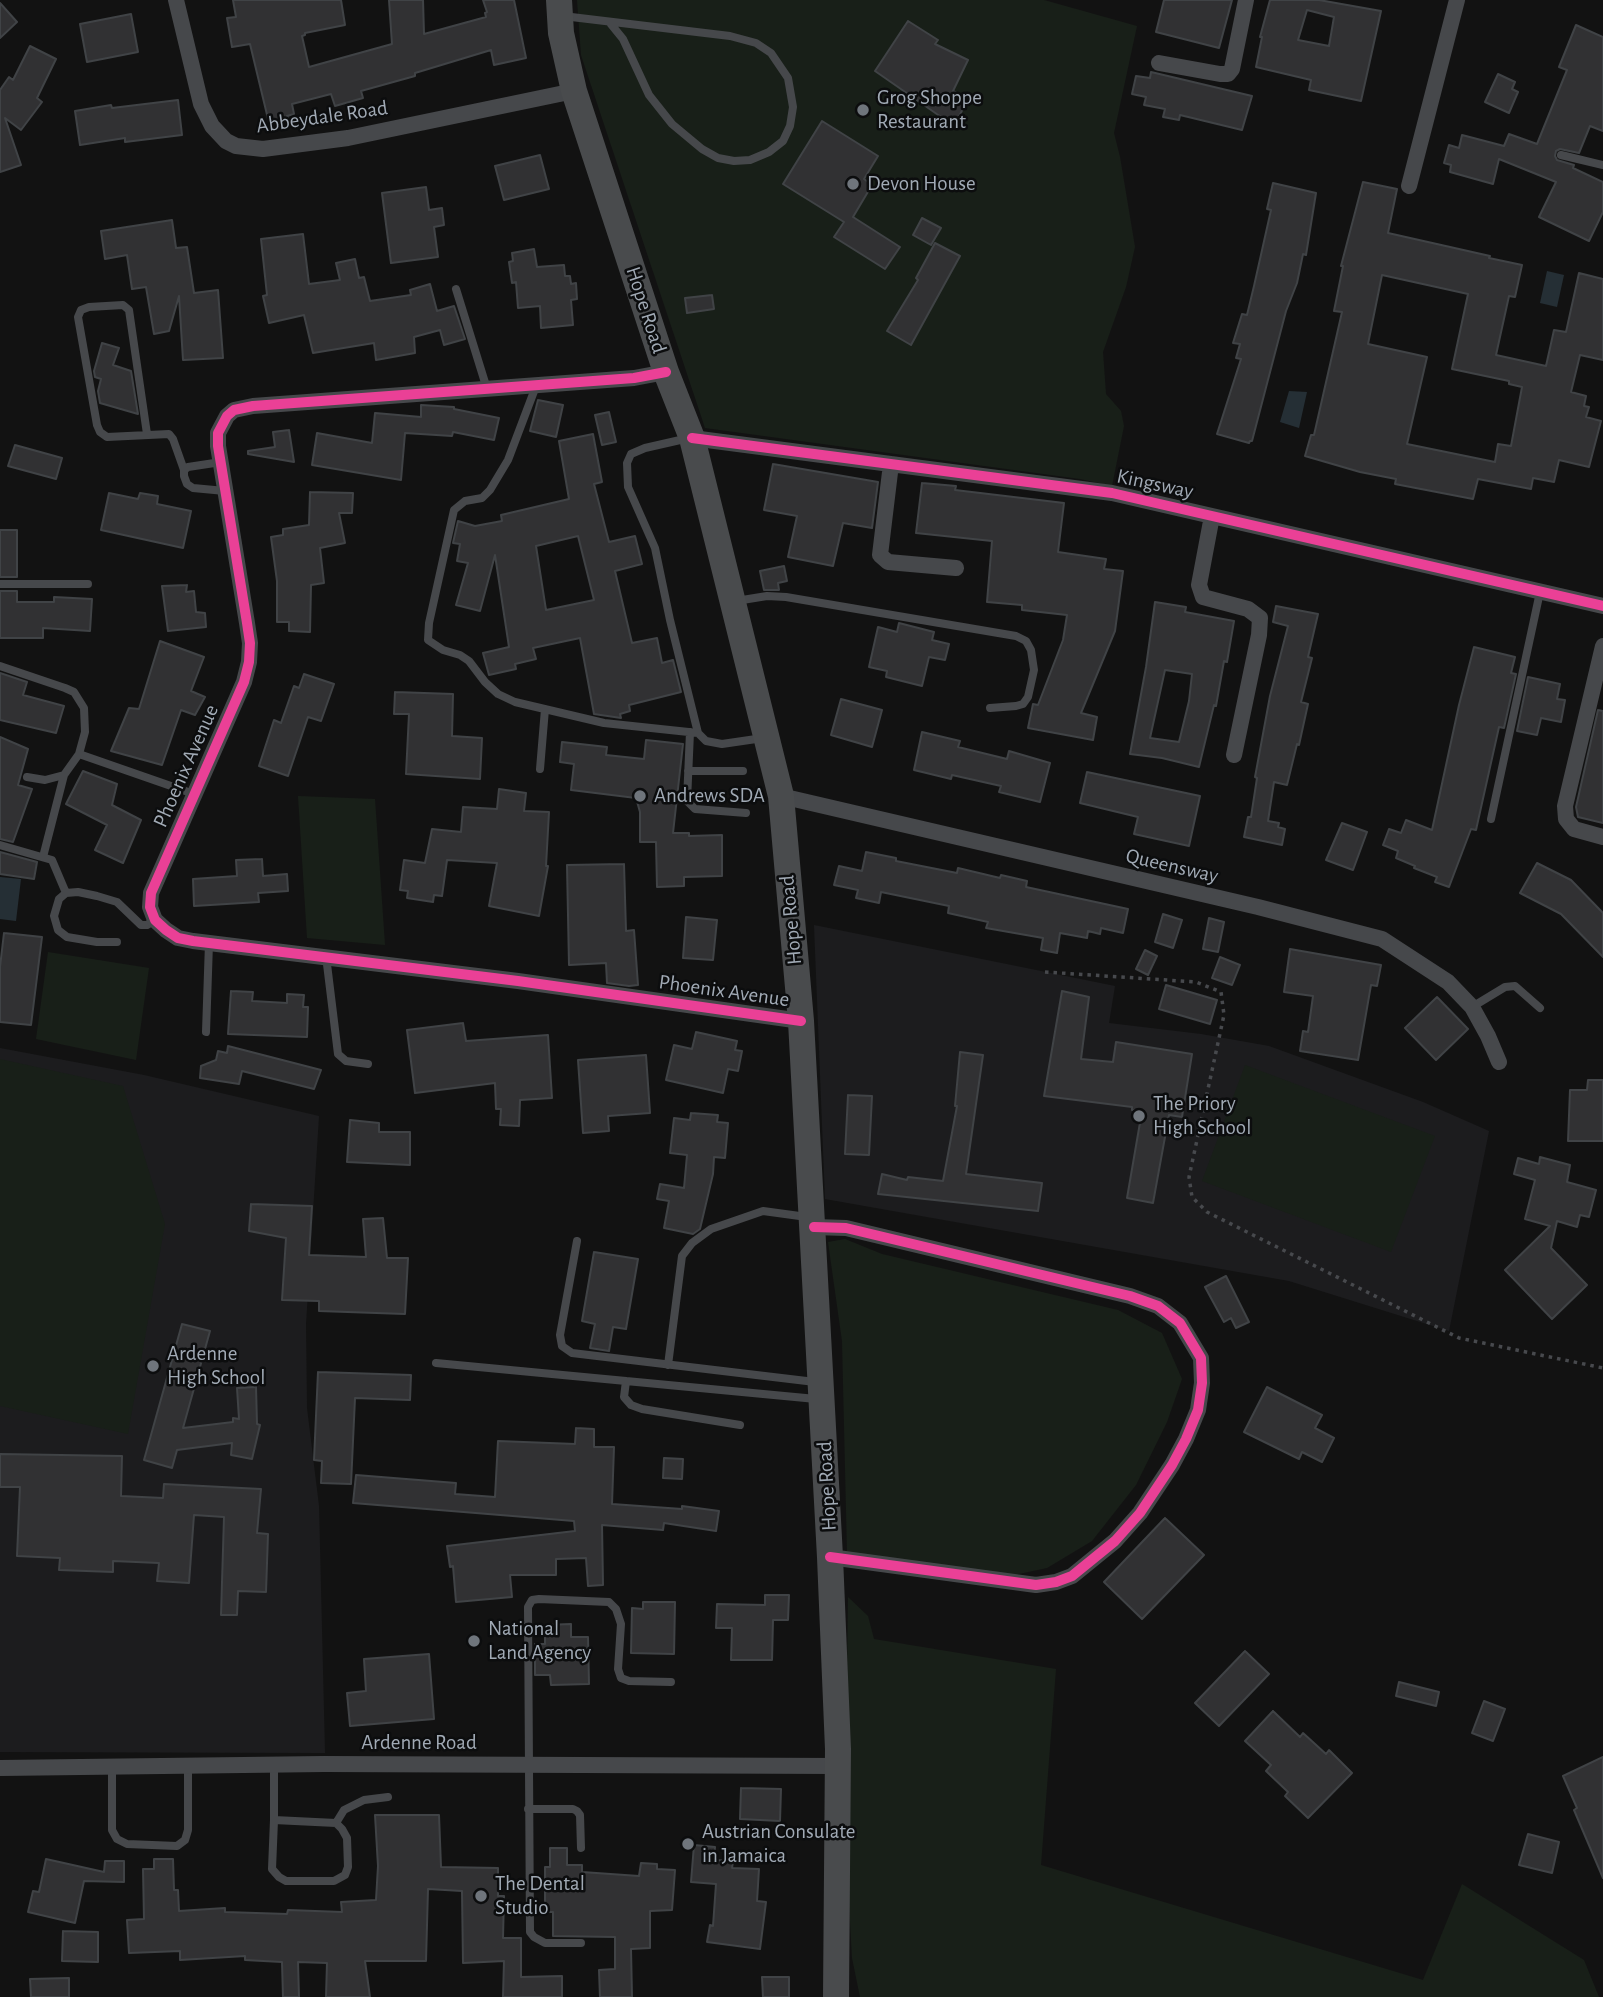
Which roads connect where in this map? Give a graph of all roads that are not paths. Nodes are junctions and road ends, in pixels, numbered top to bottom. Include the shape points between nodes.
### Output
1 (176, 0) edge
2 (1246, 0) edge
3 (1457, 0) edge
4 (559, 8) edge
5 (610, 23) junction
6 (1158, 63) dead end
7 (574, 91) junction
8 (1561, 155) dead end
9 (1603, 165) edge
10 (1409, 186) dead end
11 (456, 289) dead end
12 (666, 372) junction
13 (537, 385) junction
14 (487, 389) junction
15 (146, 434) junction
16 (692, 438) junction
17 (221, 462) junction
18 (891, 464) junction
19 (184, 470) junction
20 (226, 491) junction
21 (1212, 516) junction
22 (956, 568) dead end
23 (0, 584) edge
24 (88, 584) dead end
25 (1540, 592) junction
26 (733, 602) junction
27 (1603, 606) edge
28 (1603, 646) edge
29 (0, 666) edge
30 (990, 708) dead end
31 (545, 709) junction
32 (694, 732) junction
33 (767, 737) junction
34 (79, 754) junction
35 (1234, 755) dead end
36 (540, 769) dead end
37 (688, 771) junction
38 (743, 771) dead end
39 (65, 775) junction
40 (27, 777) dead end
41 (194, 794) junction
42 (781, 796) junction
43 (746, 813) dead end
44 (1491, 819) dead end
45 (1603, 837) edge
46 (0, 845) edge
47 (43, 857) junction
48 (66, 893) junction
49 (155, 920) junction
50 (117, 942) dead end
51 (209, 943) junction
52 (326, 956) junction
53 (1472, 1007) junction
54 (1540, 1008) dead end
55 (801, 1021) junction
56 (206, 1032) dead end
57 (1499, 1062) dead end
58 (368, 1064) dead end
59 (814, 1223) junction
60 (576, 1241) dead end
61 (436, 1363) dead end
62 (668, 1365) junction
63 (626, 1381) junction
64 (822, 1391) junction
65 (740, 1425) dead end
66 (830, 1557) junction
67 (671, 1682) dead end
68 (528, 1764) junction
69 (274, 1765) junction
70 (838, 1766) junction
71 (187, 1767) junction
72 (0, 1768) edge
73 (112, 1768) junction
74 (388, 1797) dead end
75 (528, 1809) junction
76 (274, 1820) junction
77 (336, 1823) junction
78 (581, 1848) dead end
79 (580, 1943) dead end
80 (836, 1997) edge

1 - 7 street, Abbeydale Road via 201,104 212,126 236,146 262,149 348,138
2 - 6 street via 1233,69 1228,74
3 - 10 street
4 - 5 lane
4 - 7 main road, Hope Road
5 - 5 lane via 730,36 771,53 788,78 793,107 783,141 750,160 718,158 702,149 671,124 649,95 623,39
7 - 12 main road, Hope Road
8 - 9 lane
11 - 14 lane
12 - 13 street, Phoenix Avenue
12 - 16 main road, Hope Road
13 - 14 street, Phoenix Avenue
13 - 31 lane via 508,460 490,490 454,510 428,640 469,661 498,694
14 - 17 street, Phoenix Avenue via 243,407 221,424
15 - 15 lane via 107,437 97,425 78,317 81,310 123,305 129,310
15 - 19 lane via 169,435
16 - 18 street, Kingsway
16 - 26 main road, Hope Road
16 - 32 lane via 631,454 626,473 628,488 655,548
17 - 19 lane
17 - 20 street, Phoenix Avenue
18 - 21 street, Kingsway via 1112,493
18 - 22 street via 880,555 888,562
19 - 20 lane via 187,484 193,488
20 - 41 street, Phoenix Avenue via 250,643 249,662
21 - 25 street, Kingsway
21 - 35 street via 1199,585 1203,597 1248,609 1260,618
23 - 24 lane
25 - 27 street, Kingsway
25 - 44 lane
26 - 30 lane via 786,597 1027,641 1034,670 1028,697 1023,704
26 - 33 main road, Hope Road
28 - 45 street via 1565,806 1566,819 1574,829
29 - 34 lane via 74,692 84,708 85,732
31 - 32 lane via 604,723
31 - 36 lane
32 - 33 lane via 706,741 722,744
32 - 37 lane
33 - 42 main road, Hope Road
34 - 39 lane
34 - 41 lane
37 - 38 lane
37 - 43 lane via 687,801 695,809
39 - 40 lane via 45,780
39 - 47 lane
41 - 49 street, Phoenix Avenue via 151,893
42 - 53 street, Queensway via 1382,939 1448,982
42 - 55 main road, Hope Road
46 - 47 lane
47 - 48 lane via 52,860
48 - 49 lane via 117,902 141,925
48 - 50 lane via 55,908 58,930 67,937
49 - 51 street, Phoenix Avenue via 178,937
51 - 52 street, Phoenix Avenue
51 - 56 lane
52 - 55 street, Phoenix Avenue
52 - 58 lane via 338,1054 346,1061
53 - 54 lane via 1515,986
53 - 57 street, Queensway
55 - 59 main road, Hope Road
59 - 62 lane via 763,1211 710,1229 692,1242 682,1256
59 - 64 main road, Hope Road
59 - 66 street via 1130,1296 1158,1306 1180,1323 1201,1358 1198,1410 1172,1465 1115,1541 1072,1576 1036,1585
60 - 62 lane via 559,1335 562,1346 572,1353
61 - 63 lane
62 - 64 lane
63 - 64 lane
63 - 65 lane via 624,1397 631,1405
64 - 66 main road, Hope Road
66 - 70 main road, Hope Road
67 - 68 lane via 621,1678 621,1624 609,1602 532,1600 528,1607
68 - 69 street, Ardenne Road
68 - 70 street, Ardenne Road
68 - 75 lane
69 - 71 street, Ardenne Road
69 - 76 lane
70 - 80 main road, Hope Road
71 - 73 street, Ardenne Road
71 - 73 lane via 188,1830 177,1846 127,1844 117,1839 112,1830
72 - 73 street, Ardenne Road
74 - 77 lane via 364,1800 344,1810
75 - 78 lane via 577,1811
75 - 79 lane via 530,1932 545,1943
76 - 77 lane
76 - 77 lane via 272,1869 286,1881 334,1881 345,1875 347,1838

